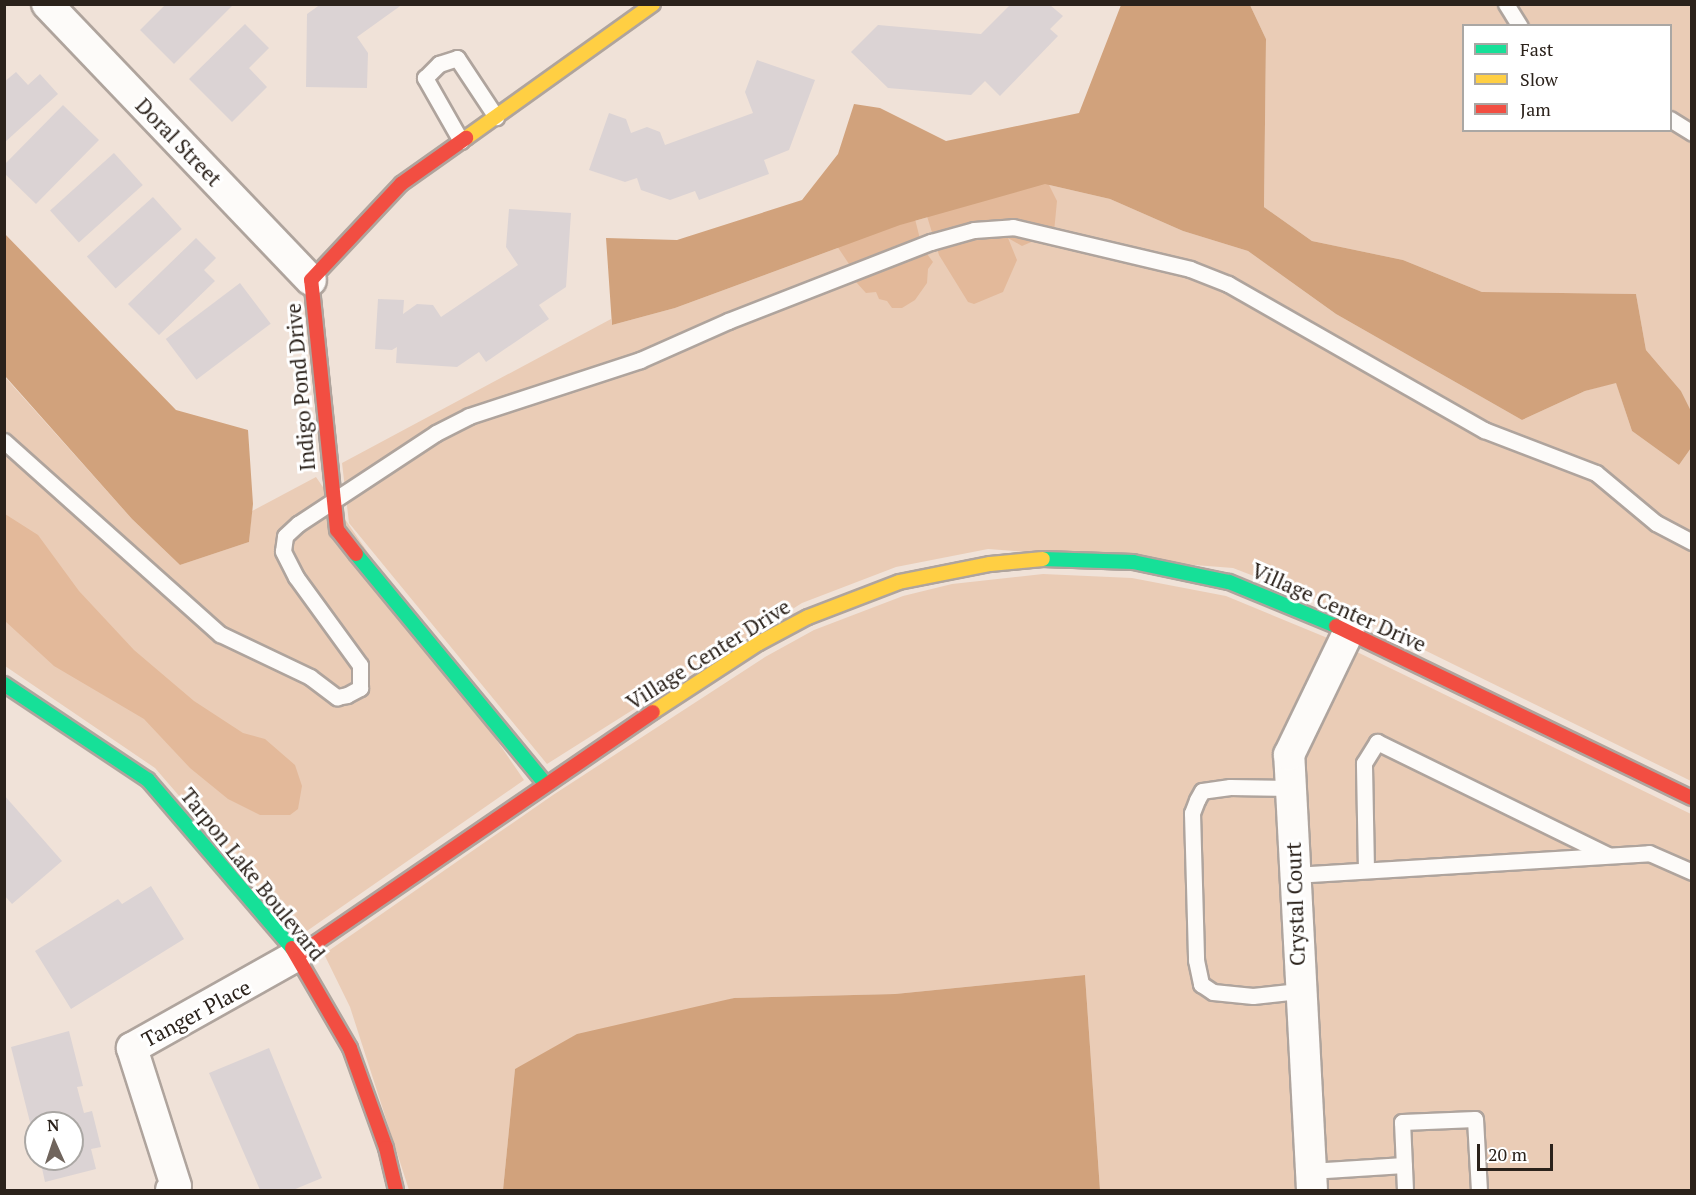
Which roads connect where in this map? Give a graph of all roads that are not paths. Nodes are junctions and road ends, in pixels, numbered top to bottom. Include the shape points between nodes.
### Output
1 (653, 4) edge
2 (1506, 4) edge
3 (52, 6) edge
4 (1519, 24) edge
5 (496, 117) junction
6 (1672, 120) edge
7 (1692, 133) edge
8 (461, 141) junction
9 (311, 280) junction
10 (4, 441) edge
11 (332, 503) junction
12 (1692, 542) edge
13 (1349, 631) junction
14 (4, 684) edge
15 (545, 783) junction
16 (1290, 788) junction
17 (1692, 798) edge
18 (1609, 855) junction
19 (1366, 870) junction
20 (1692, 872) edge
21 (1294, 875) junction
22 (298, 955) junction
23 (1299, 992) junction
24 (1404, 1166) junction
25 (1311, 1181) edge
26 (171, 1191) edge
27 (396, 1191) edge
28 (1406, 1191) edge
29 (1479, 1191) edge

1 - 5 street, Indigo Pond Drive
2 - 4 lane
3 - 9 street, Doral Street
5 - 8 street, Indigo Pond Drive
5 - 8 lane via 457,58 440,64 425,78
6 - 7 lane
8 - 9 street, Indigo Pond Drive via 401,184
9 - 11 street, Indigo Pond Drive
10 - 11 lane via 220,633 310,677 337,697 360,688 360,665 296,577 283,550 285,536
11 - 12 lane via 436,433 469,416 640,360 728,321 934,241 974,230 1013,227 1190,268 1228,284 1484,430 1596,473 1656,523
11 - 15 street, Indigo Pond Drive via 337,530
13 - 15 street, Village Center Drive via 1229,582 1133,562 1043,559 950,570 899,582 808,617 759,643
13 - 16 street, Crystal Court via 1289,754
13 - 17 street, Village Center Drive
14 - 22 street, Tarpon Lake Boulevard via 148,780
15 - 22 street, Village Center Drive
16 - 21 street, Crystal Court
16 - 23 lane via 1230,787 1202,791 1197,800 1192,813 1196,960 1202,984 1213,992 1253,996
18 - 19 lane
18 - 19 lane via 1377,742 1364,763
18 - 20 lane via 1650,853
19 - 21 lane
21 - 23 street, Crystal Court
22 - 26 street, Tanger Place via 132,1048 176,1186
22 - 27 street, Tarpon Lake Boulevard via 350,1048 386,1148
23 - 25 street, Crystal Court
24 - 25 lane
24 - 28 lane
24 - 29 lane via 1402,1122 1474,1119

